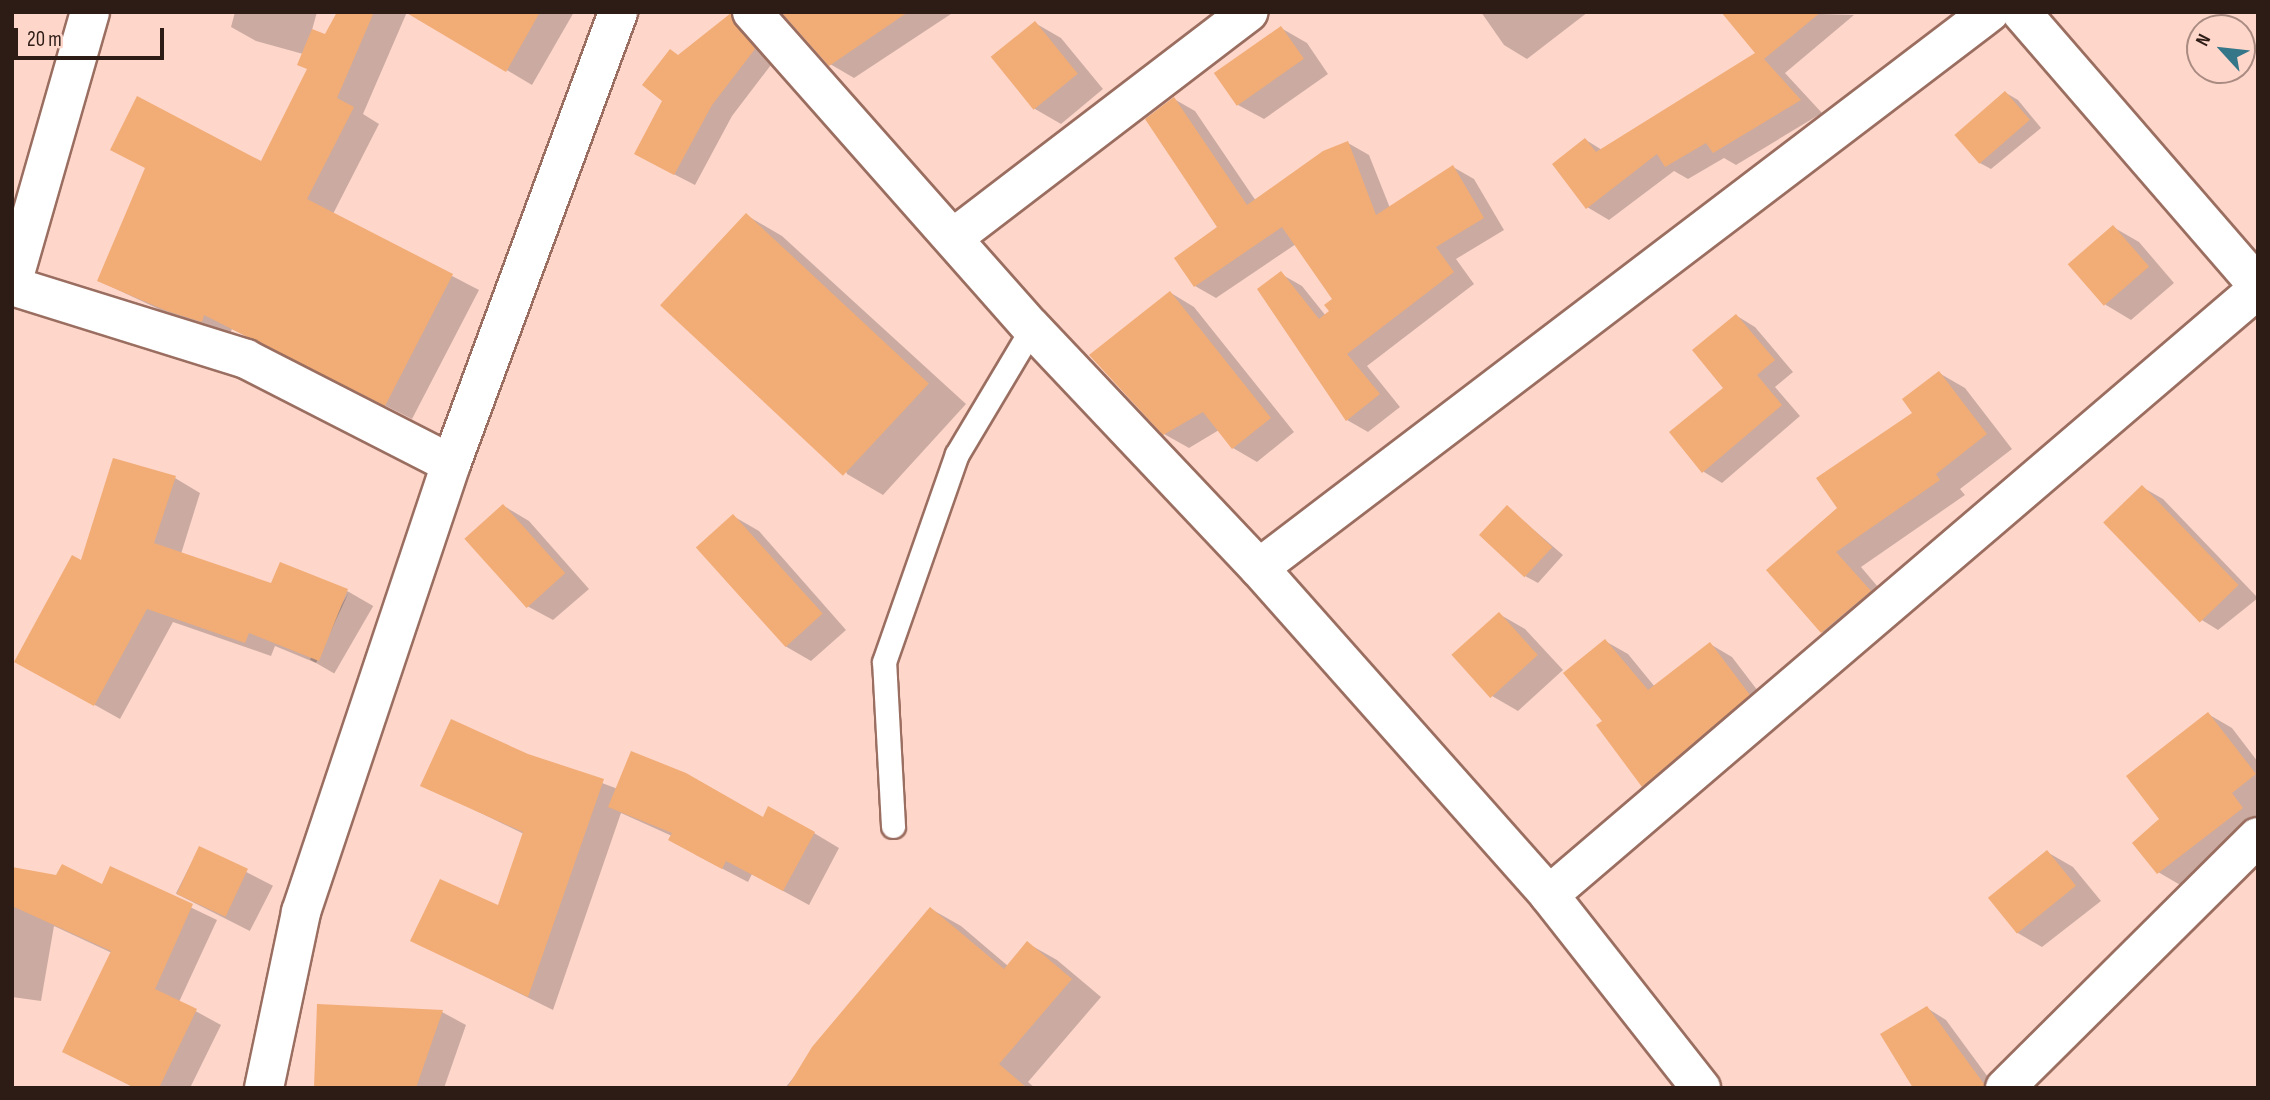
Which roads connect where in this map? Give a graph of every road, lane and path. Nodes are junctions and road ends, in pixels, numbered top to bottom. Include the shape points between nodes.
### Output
1 (618, 12) edge
2 (752, 12) edge
3 (1249, 12) edge
4 (1990, 12) edge
5 (2021, 12) edge
6 (83, 15) edge
7 (953, 238) junction
8 (12, 285) edge
9 (2258, 287) edge
10 (1032, 328) junction
11 (451, 464) junction
12 (1259, 568) junction
13 (892, 826) dead end
14 (2258, 837) edge
15 (1549, 895) junction
16 (264, 1088) edge
17 (1701, 1088) edge
18 (2005, 1088) edge

1 - 11 street
2 - 7 street
3 - 7 street
4 - 12 street
5 - 9 street
6 - 8 street
7 - 10 street
8 - 11 street via 246,359
9 - 15 street
10 - 12 street
10 - 13 lane via 957,454 884,662
11 - 16 street via 301,912
12 - 15 street
14 - 18 street
15 - 17 street

